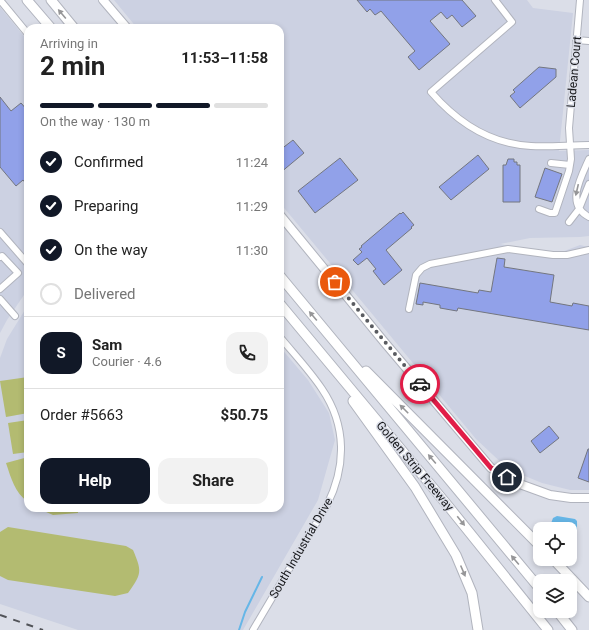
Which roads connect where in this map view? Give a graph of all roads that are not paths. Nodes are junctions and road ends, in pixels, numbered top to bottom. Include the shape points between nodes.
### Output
1 (0, 0) edge
2 (27, 0) edge
3 (51, 0) edge
4 (103, 0) edge
5 (495, 0) edge
6 (580, 0) edge
7 (47, 24) edge
8 (71, 24) edge
9 (124, 24) edge
10 (24, 29) edge
11 (576, 40) junction
12 (589, 41) edge
13 (589, 144) edge
14 (570, 145) junction
15 (589, 160) edge
16 (551, 163) dead end
17 (570, 165) junction
18 (589, 184) edge
19 (539, 209) dead end
20 (579, 209) junction
21 (589, 217) edge
22 (284, 220) edge
23 (569, 222) dead end
24 (0, 232) edge
25 (15, 250) junction
26 (589, 250) edge
27 (2, 258) edge
28 (24, 260) edge
29 (284, 281) edge
30 (0, 289) edge
31 (0, 299) edge
32 (284, 309) edge
33 (409, 309) dead end
34 (14, 316) dead end
35 (326, 331) junction
36 (310, 341) junction
37 (284, 342) edge
38 (589, 498) edge
39 (533, 539) edge
40 (560, 566) edge
41 (533, 581) edge
42 (589, 597) edge
43 (563, 618) edge
44 (252, 630) edge
45 (478, 630) edge
46 (548, 630) edge
47 (572, 630) edge

1 - 10 street
2 - 7 highway
8 -> 3 highway
4 - 9 main road
5 - 14 street via 512,22 431,92 449,112 465,124 499,141 532,147
6 - 11 street, Ladean Court
11 - 12 street
11 - 14 street, Ladean Court
13 - 14 street
14 - 17 street, Ladean Court
15 -> 20 street via 576,191
16 - 17 street
17 - 19 street, Ladean Court via 555,213
18 - 20 street
20 - 21 street
20 - 23 street
22 - 38 main road via 491,468 517,483 544,493
24 - 25 street
25 - 27 street
25 - 28 street
26 - 33 street via 553,255 508,249 430,264 416,275
27 - 30 street via 18,274
35 -> 29 highway, Golden Strip Freeway
31 - 34 street
32 - 36 highway, Golden Strip Freeway
39 -> 35 highway
41 -> 35 highway, Golden Strip Freeway
36 -> 45 highway via 415,487 456,555 472,593
36 -> 46 highway, Golden Strip Freeway
37 - 44 street, South Industrial Drive via 320,386 332,408 340,435 340,470 327,505
40 - 42 highway
43 - 47 highway

